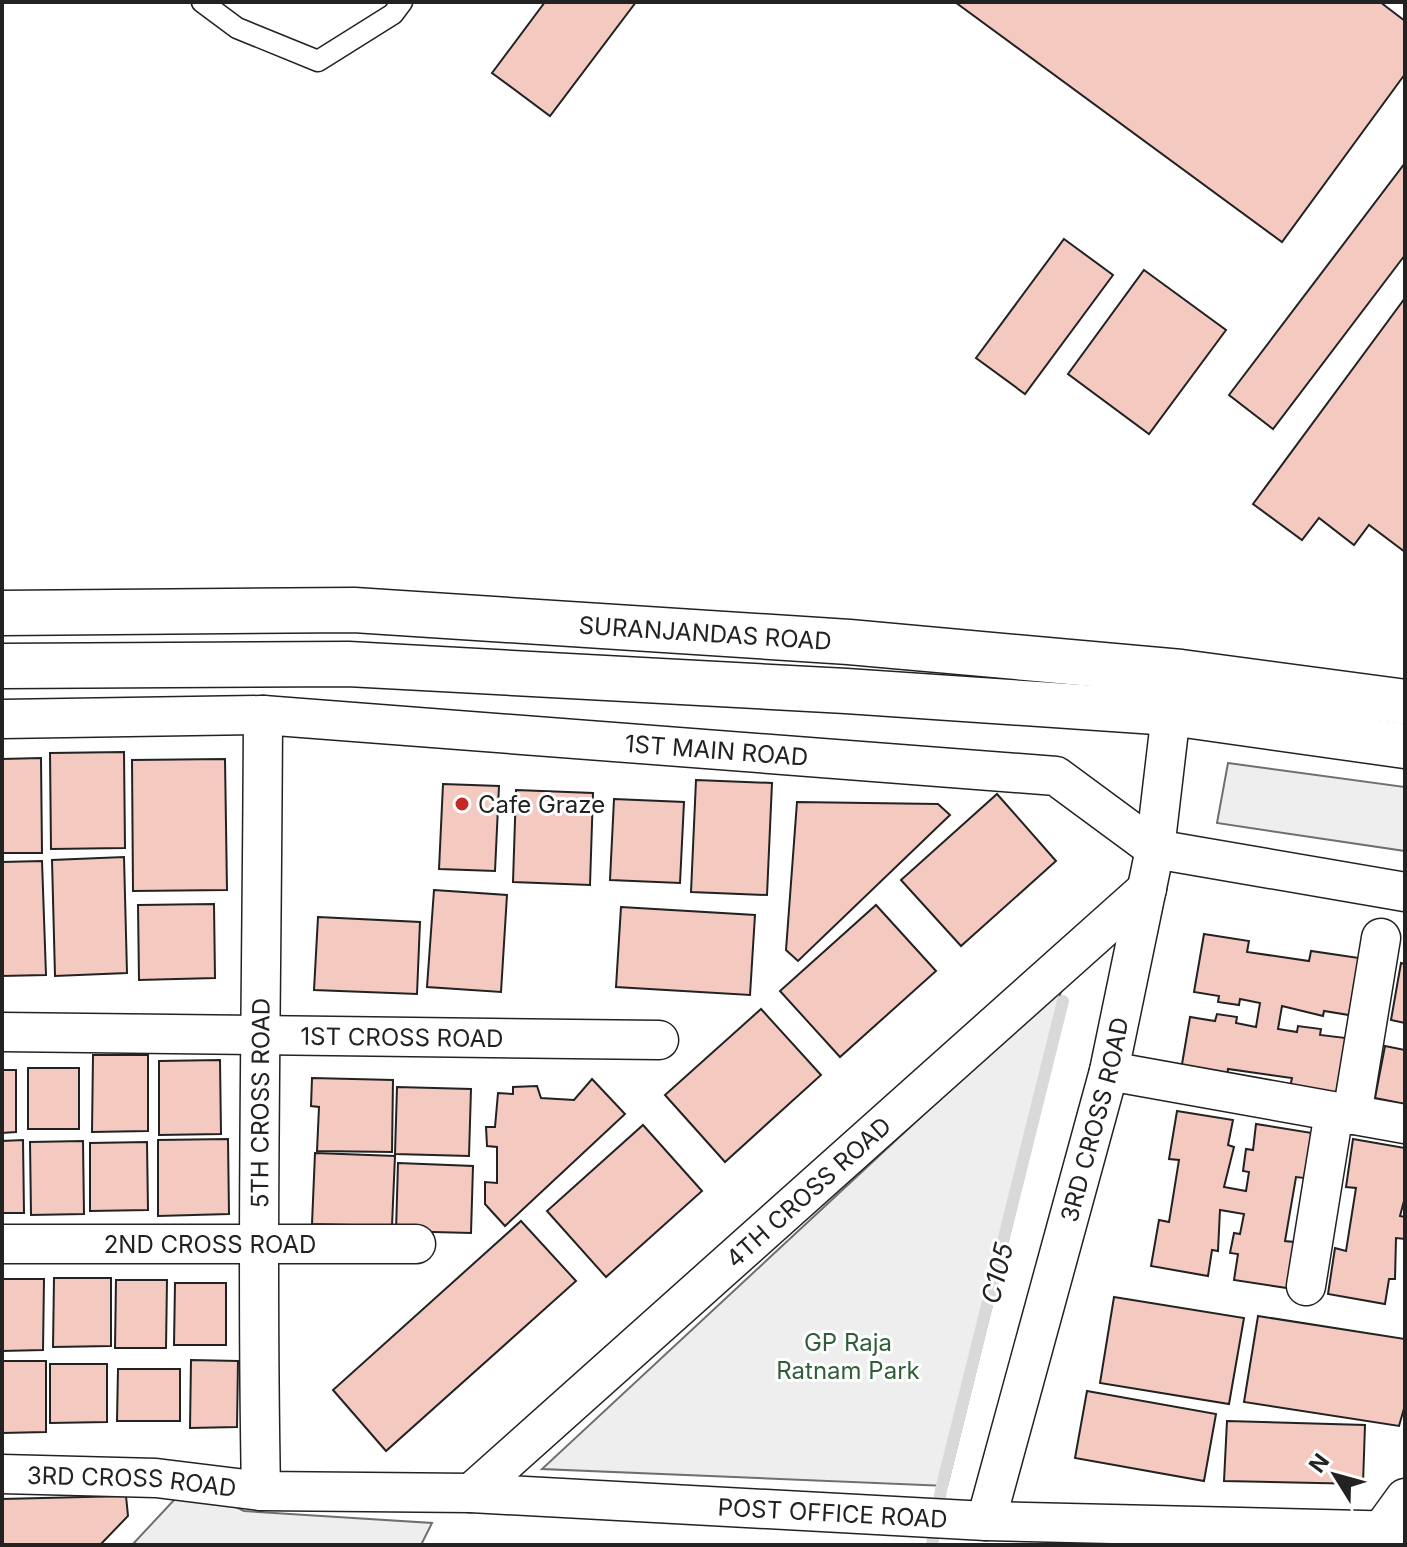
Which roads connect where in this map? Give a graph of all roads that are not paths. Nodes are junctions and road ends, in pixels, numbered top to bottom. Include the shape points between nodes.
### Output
1 (202, 2) edge
2 (402, 2) edge
3 (2, 613) edge
4 (2, 666) edge
5 (1405, 702) edge
6 (1171, 713) junction
7 (263, 715) junction
8 (2, 719) edge
9 (1405, 746) edge
10 (1155, 849) junction
11 (1147, 889) junction
12 (1405, 892) edge
13 (1381, 938) dead end
14 (2, 1032) edge
15 (262, 1035) junction
16 (659, 1040) dead end
17 (1109, 1071) junction
18 (1343, 1114) junction
19 (1405, 1124) edge
20 (257, 1243) junction
21 (2, 1244) edge
22 (416, 1244) dead end
23 (1306, 1286) dead end
24 (2, 1474) edge
25 (261, 1491) junction
26 (471, 1493) junction
27 (1405, 1498) edge
28 (986, 1521) junction
29 (1393, 1531) edge

1 - 2 lane via 237,28 318,61 393,14
3 - 5 main road, SURANJANDAS ROAD via 354,610 849,642 1181,672
4 - 6 main road, SURANJANDAS ROAD via 348,664
6 - 9 main road, SURANJANDAS ROAD
6 - 10 street, 3RD CROSS ROAD
7 - 8 street, 1ST MAIN ROAD
7 - 10 street, 1ST MAIN ROAD via 1056,776
7 - 15 street, 5TH CROSS ROAD
10 - 11 street, 3RD CROSS ROAD
10 - 12 street, 1ST MAIN ROAD
11 - 17 street, 3RD CROSS ROAD
11 - 26 street, 4TH CROSS ROAD
13 - 18 street
14 - 15 street, 1ST CROSS ROAD
15 - 16 street, 1ST CROSS ROAD
15 - 20 street, 5TH CROSS ROAD
17 - 18 street
17 - 28 street, 3RD CROSS ROAD
18 - 19 street
18 - 23 street
20 - 21 street, 2ND CROSS ROAD
20 - 22 street, 2ND CROSS ROAD
20 - 25 street, 5TH CROSS ROAD
24 - 25 street, 3RD CROSS ROAD via 156,1478
25 - 26 street, POST OFFICE ROAD
26 - 28 street, POST OFFICE ROAD
27 - 29 street
28 - 29 street, POST OFFICE ROAD

